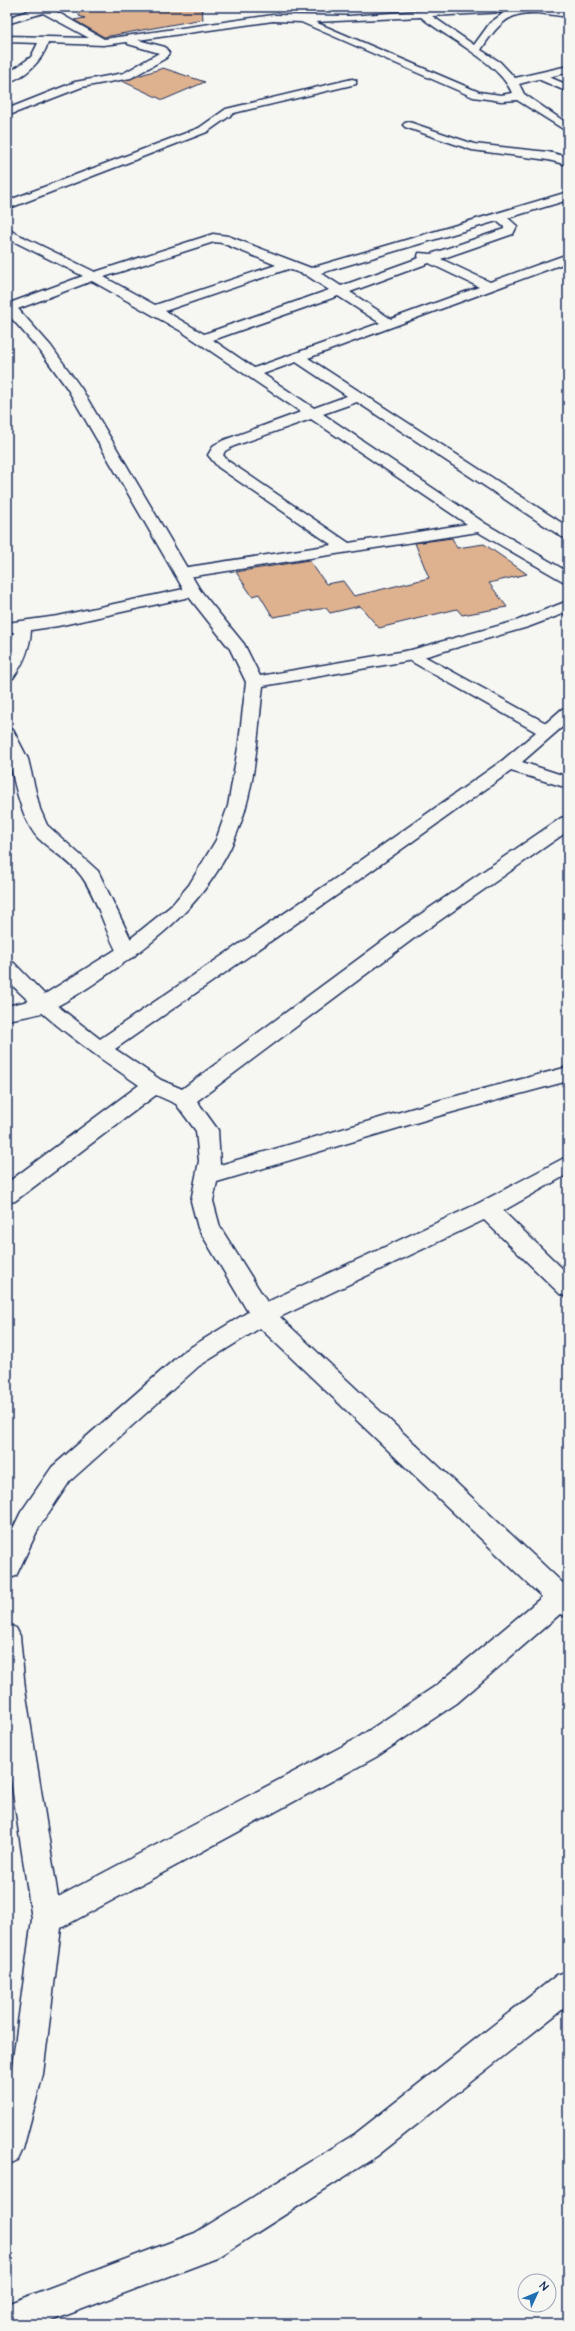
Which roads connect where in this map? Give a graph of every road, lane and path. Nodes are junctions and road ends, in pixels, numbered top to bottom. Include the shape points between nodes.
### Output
1 (332, 7) edge
2 (46, 8) edge
3 (523, 8) edge
4 (261, 10) dead end
5 (423, 14) junction
6 (568, 14) edge
7 (273, 18) junction
8 (356, 18) junction
9 (300, 20) junction
10 (7, 21) edge
11 (7, 39) edge
12 (44, 40) junction
13 (121, 40) junction
14 (104, 42) junction
15 (476, 50) junction
16 (568, 69) edge
17 (539, 76) junction
18 (7, 79) edge
19 (352, 82) dead end
20 (513, 82) junction
21 (568, 89) edge
22 (519, 96) junction
23 (554, 106) dead end
24 (541, 110) junction
25 (7, 113) edge
26 (409, 125) dead end
27 (568, 128) edge
28 (568, 161) edge
29 (568, 196) edge
30 (7, 205) edge
31 (500, 217) junction
32 (7, 232) edge
33 (401, 244) junction
34 (568, 258) edge
35 (430, 259) junction
36 (288, 265) junction
37 (311, 272) junction
38 (94, 276) junction
39 (490, 287) junction
40 (339, 291) junction
41 (8, 307) edge
42 (155, 310) junction
43 (390, 324) junction
44 (202, 339) junction
45 (297, 357) junction
46 (252, 373) junction
47 (358, 397) junction
48 (311, 414) junction
49 (481, 527) junction
50 (568, 534) edge
51 (346, 548) junction
52 (182, 573) junction
53 (568, 579) edge
54 (193, 592) junction
55 (568, 606) edge
56 (15, 628) edge
57 (413, 655) junction
58 (7, 674) edge
59 (255, 682) junction
60 (568, 713) edge
61 (547, 731) junction
62 (7, 734) edge
63 (508, 764) junction
64 (568, 783) edge
65 (568, 822) edge
66 (127, 952) junction
67 (7, 968) edge
68 (42, 1005) junction
69 (7, 1013) edge
70 (100, 1050) junction
71 (568, 1074) edge
72 (154, 1085) junction
73 (184, 1099) junction
74 (568, 1164) edge
75 (207, 1177) junction
76 (7, 1195) edge
77 (487, 1209) junction
78 (568, 1288) edge
79 (262, 1315) junction
80 (7, 1568) edge
81 (564, 1601) edge
82 (7, 1636) edge
83 (47, 1920) junction
84 (568, 1986) edge
85 (7, 2150) edge
86 (7, 2321) edge

1 - 8 street
2 - 10 street
2 - 14 street
3 - 5 street
3 - 6 street
3 - 15 street via 504,15 495,22
4 - 7 street
5 - 8 street
5 - 15 street
7 - 9 street
7 - 13 street
8 - 9 street
9 - 22 street via 477,95 501,98
11 - 12 street
12 - 14 street
12 - 18 street via 37,58
13 - 14 street
13 - 25 street via 152,46 164,53 127,76 83,83
15 - 20 street via 496,64
16 - 17 street
17 - 20 street
17 - 21 street
19 - 30 street via 230,111 203,130
20 - 22 street
22 - 24 street
23 - 24 street
24 - 27 street
26 - 28 street via 472,147 548,156
29 - 31 street
31 - 33 street
31 - 35 street via 511,226 509,231
32 - 38 street
33 - 35 street
33 - 37 street
34 - 39 street
35 - 39 street
35 - 40 street
36 - 37 street
36 - 38 street via 224,238 213,238
36 - 42 street
37 - 40 street
38 - 41 street
38 - 42 street
39 - 43 street
40 - 43 street
40 - 44 street
41 - 52 street via 46,349 74,388
42 - 44 street
43 - 45 street
44 - 46 street
45 - 46 street
45 - 47 street
46 - 48 street
47 - 48 street
47 - 50 street
48 - 49 street
48 - 51 street via 229,443 219,448 215,455 223,464
49 - 51 street
49 - 53 street
51 - 52 street
52 - 54 street
54 - 56 street
54 - 59 street via 238,648
55 - 57 street via 522,624
56 - 58 street via 22,647 16,663
57 - 59 street
57 - 61 street
59 - 66 street via 238,806 225,840 197,888 178,910
60 - 61 street
61 - 63 street
62 - 66 street via 17,751 31,810 39,826 50,839 83,864 91,875
63 - 64 street
63 - 70 street
65 - 73 street via 406,934
66 - 68 street
67 - 68 street
68 - 69 street
68 - 70 street
70 - 72 street
71 - 75 street via 441,1108
72 - 73 street
72 - 76 street
73 - 75 street via 207,1130 210,1161
74 - 77 street
75 - 79 street via 202,1200 209,1228
77 - 78 street
77 - 79 street
79 - 80 street via 191,1359 60,1474 30,1520
79 - 81 street
81 - 83 street via 447,1694 366,1748
82 - 83 street via 11,1689
83 - 85 street via 27,2074
84 - 86 street via 366,2145 205,2246

